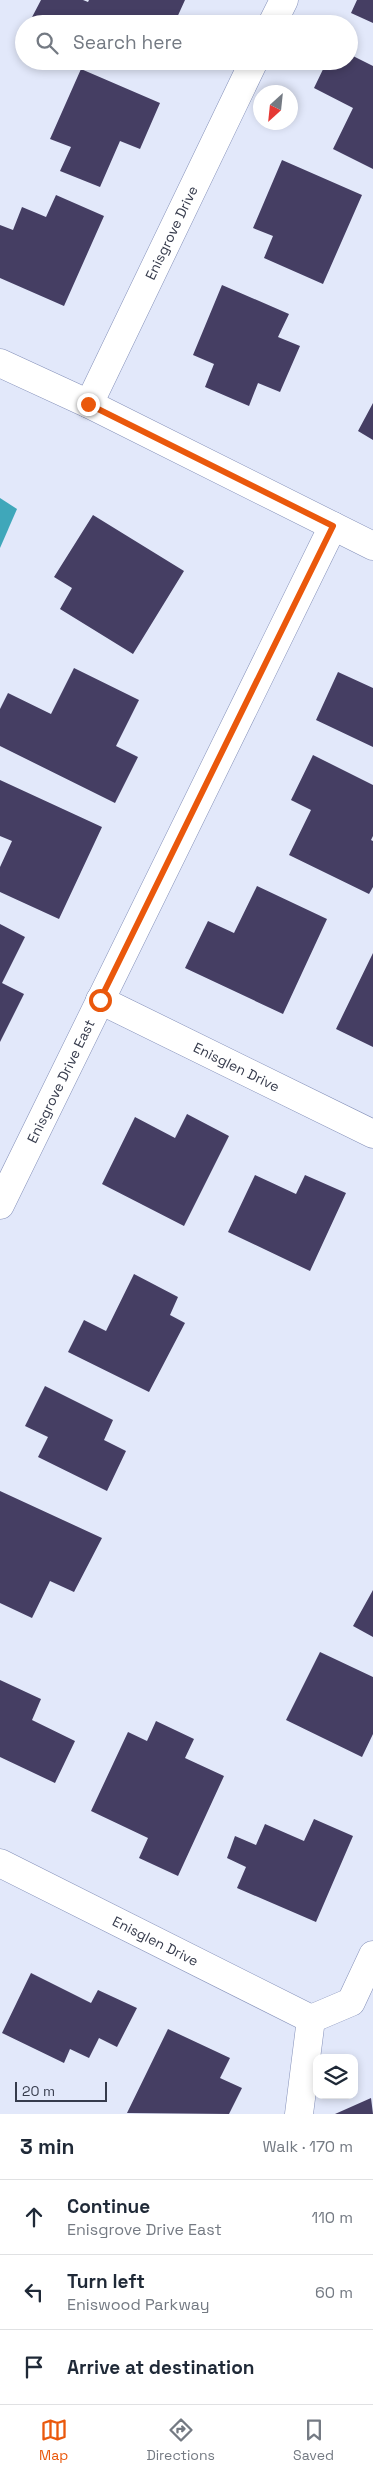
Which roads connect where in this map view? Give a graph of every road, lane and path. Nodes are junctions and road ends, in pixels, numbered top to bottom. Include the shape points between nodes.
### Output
1 (284, 0) edge
2 (276, 15) edge
3 (250, 70) edge
4 (0, 363) edge
5 (88, 404) junction
6 (333, 526) junction
7 (373, 546) edge
8 (100, 1000) junction
9 (373, 1134) edge
10 (0, 1205) edge
11 (0, 1862) edge
12 (373, 1955) edge
13 (311, 2019) junction
14 (299, 2114) edge

1 - 2 street
3 - 5 street, Enisgrove Drive
4 - 5 street
5 - 6 street
6 - 7 street
6 - 8 street, Enisgrove Drive East
8 - 9 street, Enisglen Drive
8 - 10 street, Enisgrove Drive East
11 - 13 street, Enisglen Drive
12 - 13 street via 351,2002
13 - 14 street

